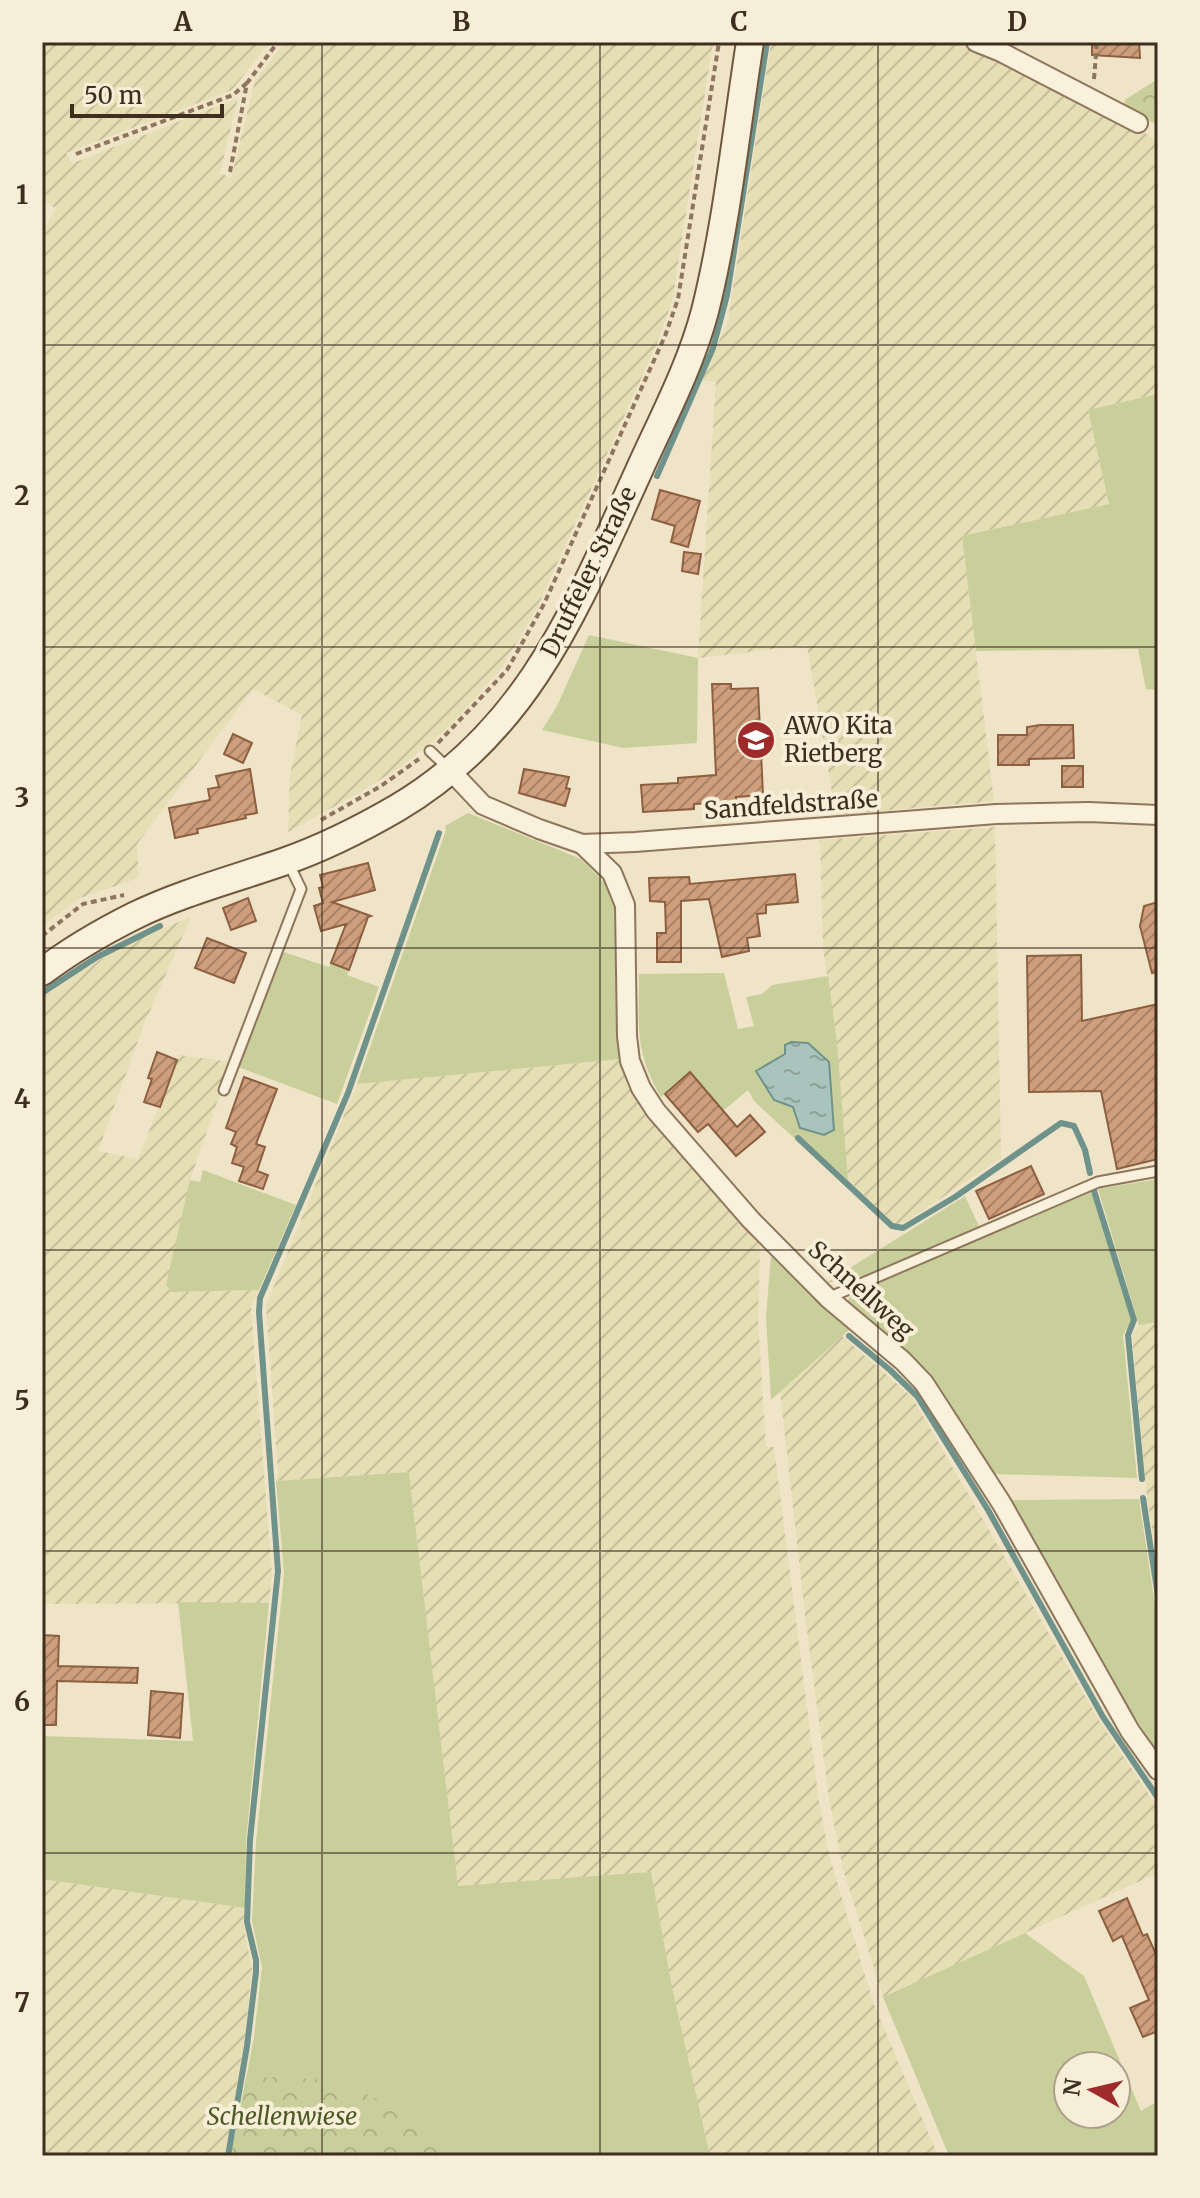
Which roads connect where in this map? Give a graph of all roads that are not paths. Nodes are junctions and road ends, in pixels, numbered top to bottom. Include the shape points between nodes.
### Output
1 (750, 42) edge
2 (976, 42) edge
3 (1138, 123) dead end
4 (430, 751) road end
5 (450, 770) junction
6 (1158, 815) edge
7 (582, 844) junction
8 (287, 860) junction
9 (42, 972) edge
10 (224, 1090) dead end
11 (1158, 1171) edge
12 (828, 1298) junction
13 (1158, 1770) edge

1 - 5 street, Druffeler Straße via 705,311 681,377 551,655 510,711
2 - 3 street
4 - 5 lane
5 - 7 street, Sandfeldstraße via 483,805
5 - 8 street, Druffeler Straße via 362,828
6 - 7 street, Sandfeldstraße via 996,814
7 - 12 street, Schnellweg via 612,873 625,905 627,1036 641,1088 751,1220
8 - 9 street, Druffeler Straße via 136,915
8 - 10 lane via 301,889
11 - 12 lane via 1098,1182
12 - 13 street, Schnellweg via 924,1383 1002,1504 1130,1731

